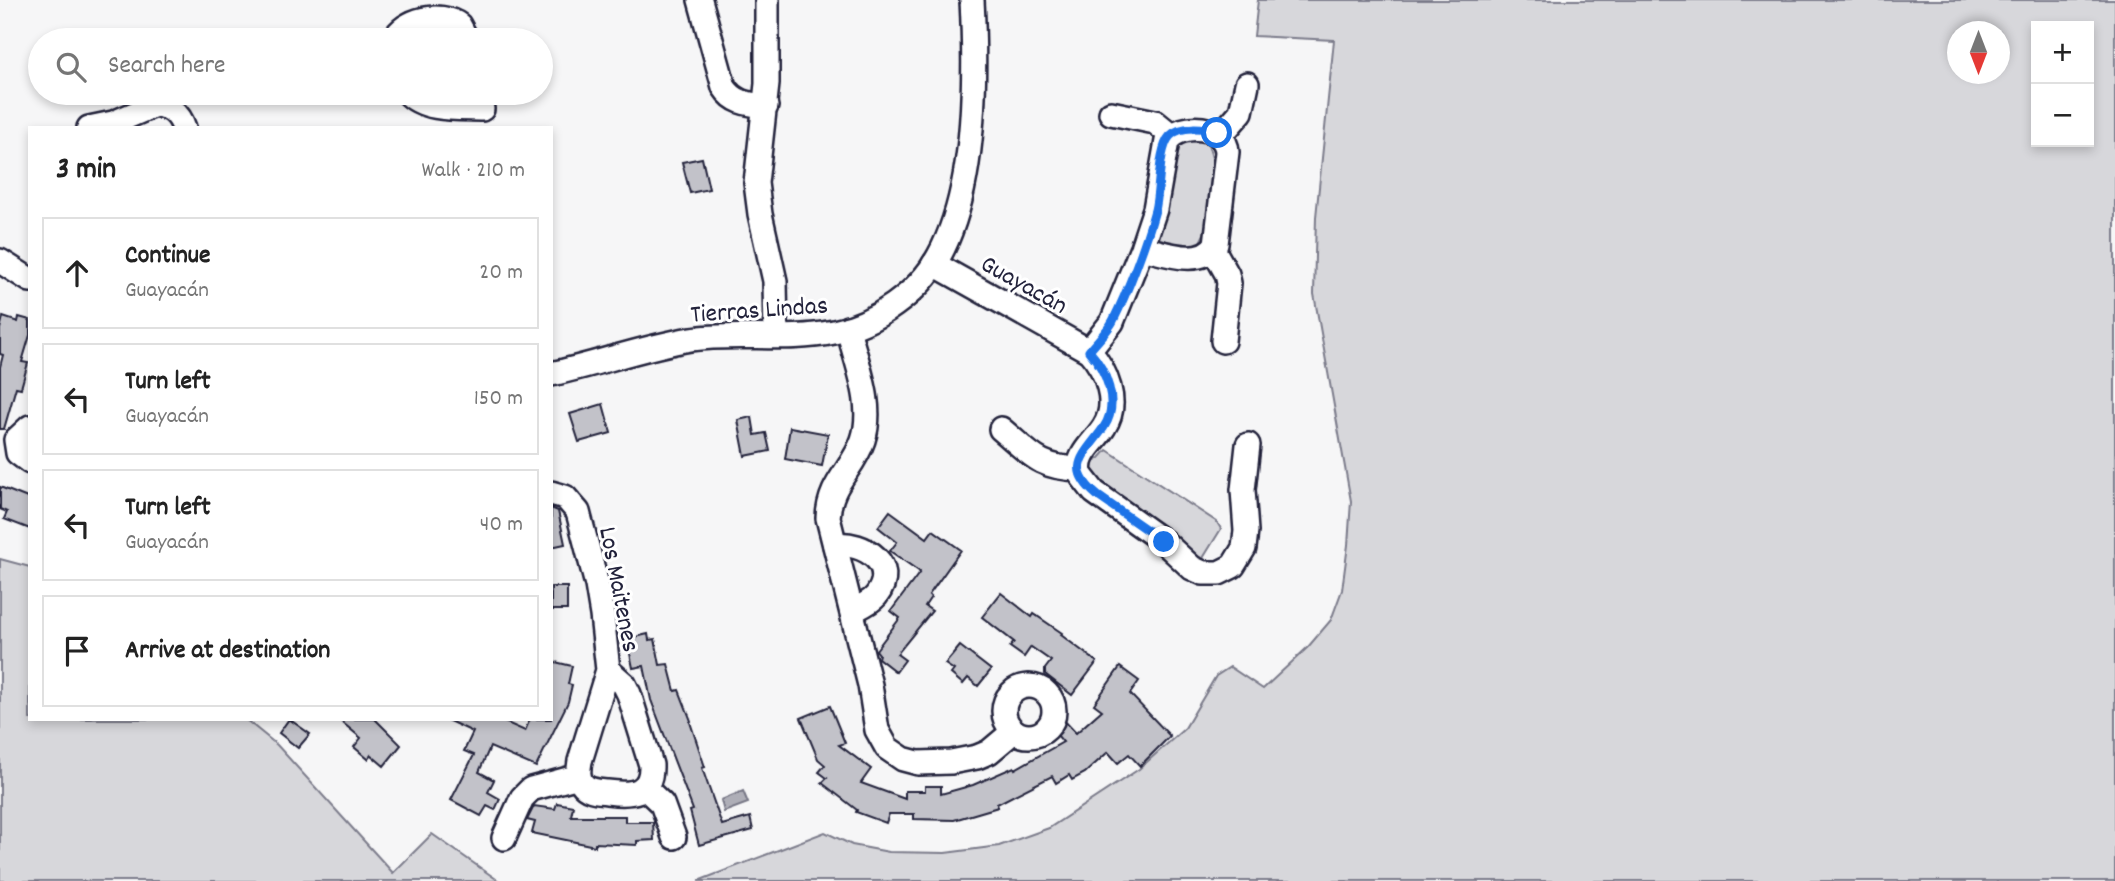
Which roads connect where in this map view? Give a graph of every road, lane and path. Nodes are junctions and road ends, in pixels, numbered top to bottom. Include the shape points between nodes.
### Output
1 (701, 0) edge
2 (767, 0) edge
3 (972, 0) edge
4 (402, 28) edge
5 (461, 28) edge
6 (1247, 84) dead end
7 (155, 105) edge
8 (162, 105) edge
9 (436, 105) edge
10 (765, 106) junction
11 (482, 110) edge
12 (1111, 113) dead end
13 (99, 126) edge
14 (183, 126) edge
15 (1171, 135) junction
16 (1220, 136) junction
17 (1142, 248) junction
18 (1213, 249) junction
19 (934, 264) junction
20 (3, 272) edge
21 (28, 279) edge
22 (848, 328) junction
23 (776, 336) junction
24 (1223, 341) dead end
25 (1089, 351) junction
26 (553, 373) edge
27 (1001, 429) dead end
28 (15, 434) edge
29 (1248, 445) dead end
30 (28, 460) edge
31 (1079, 469) junction
32 (553, 494) edge
33 (835, 545) junction
34 (852, 611) junction
35 (608, 670) junction
36 (1014, 731) dead end
37 (579, 776) junction
38 (644, 787) junction
39 (674, 837) dead end
40 (503, 838) dead end

1 - 10 street via 728,93 741,102
2 - 10 street
3 - 19 street, Tierras Lindas via 973,73 965,170 954,222
4 - 5 street via 443,18
6 - 16 street via 1241,112
7 - 13 street
8 - 14 street via 175,112
9 - 11 street
10 - 23 street via 757,183 775,281
12 - 15 street via 1155,122
15 - 16 street via 1205,129
15 - 17 street
16 - 18 street via 1227,152 1218,239
17 - 18 street via 1194,258
17 - 25 street via 1112,322
18 - 24 street via 1229,283
19 - 22 street, Tierras Lindas via 906,296
19 - 25 street, Guayacán
20 - 21 street
22 - 23 street, Tierras Lindas
22 - 33 street via 868,416 864,440 830,501 828,518
23 - 26 street, Tierras Lindas via 692,339
25 - 31 street via 1105,376 1110,410 1104,427 1081,456
27 - 31 street via 1043,463
28 - 30 street via 18,453
29 - 31 street via 1244,548 1233,566 1219,573 1192,568 1145,527 1094,492
32 - 35 street, Los Maitenes via 565,497 578,512 600,601
33 - 34 street
33 - 34 street via 852,544 868,551 883,571 877,594
34 - 36 street via 877,730 892,752 918,763 951,762 989,752
35 - 37 street, Los Maitenes
35 - 38 street, Los Maitenes via 629,694 651,765
37 - 38 street via 584,786 595,791 630,794
37 - 40 street via 531,789
38 - 39 street via 666,810

